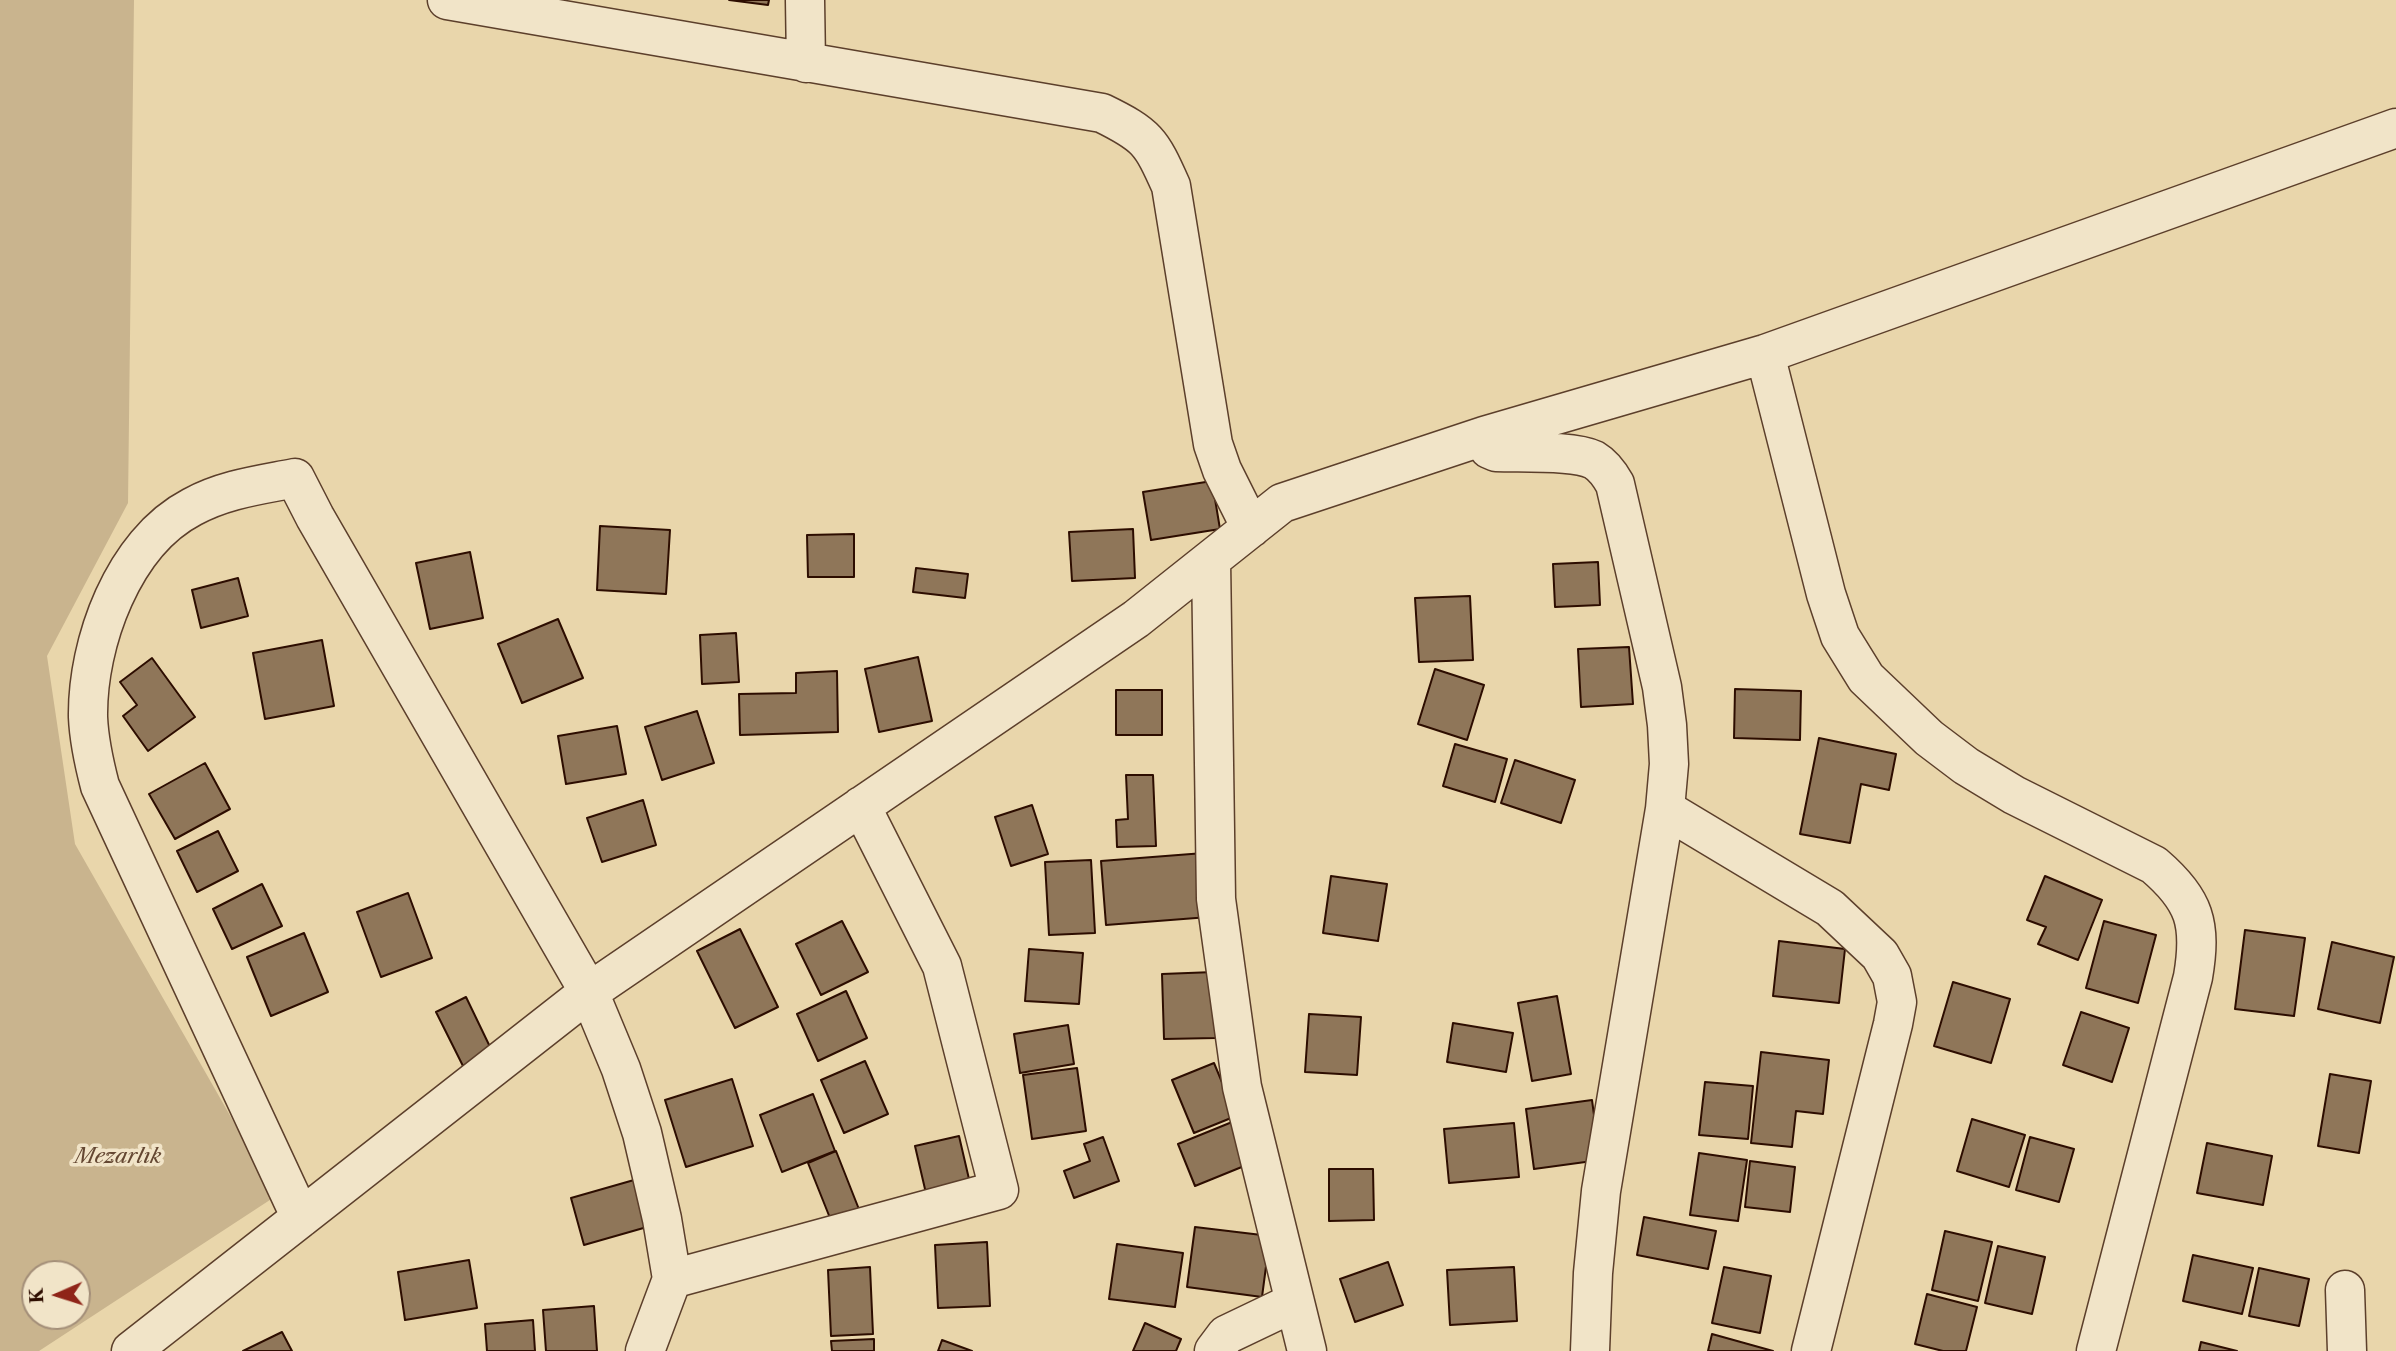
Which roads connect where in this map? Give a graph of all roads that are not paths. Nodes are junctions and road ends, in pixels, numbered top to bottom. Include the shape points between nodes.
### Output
1 (447, 0) edge
2 (805, 0) edge
3 (806, 63) junction
4 (2396, 128) edge
5 (1765, 354) junction
6 (1484, 436) junction
7 (1251, 527) junction
8 (1210, 560) junction
9 (861, 806) junction
10 (1665, 808) junction
11 (589, 992) junction
12 (301, 1218) junction
13 (672, 1279) junction
14 (2345, 1290) dead end
15 (1295, 1302) junction
16 (153, 1344) edge
17 (645, 1351) edge
18 (1214, 1351) edge
19 (1307, 1351) edge
20 (1590, 1351) edge
21 (1811, 1351) edge
22 (2095, 1351) edge
23 (2347, 1351) edge

1 - 3 street
2 - 3 street
3 - 7 street via 1102,113 1134,129 1154,149 1171,186 1213,444
4 - 5 street
5 - 6 street
5 - 22 street via 1826,594 1840,636 1866,678 1966,766 2014,796 2154,865 2179,890 2196,922 2198,950 2193,977
6 - 7 street via 1282,503
6 - 10 street via 1489,449 1496,452 1580,455 1596,461 1615,484 1662,687 1669,764
7 - 8 street
8 - 9 street via 1136,619
8 - 15 street via 1216,899 1242,1087
9 - 11 street
9 - 13 street via 942,966 999,1190
10 - 20 street via 1601,1191
10 - 21 street via 1830,908 1880,955 1892,976 1893,1024
11 - 12 street
11 - 12 street via 295,478 218,495 167,523 131,568 104,624 90,685 92,752 100,786
11 - 13 street via 642,1133
12 - 16 street
13 - 17 street
14 - 23 street
15 - 18 street via 1226,1335
15 - 19 street

